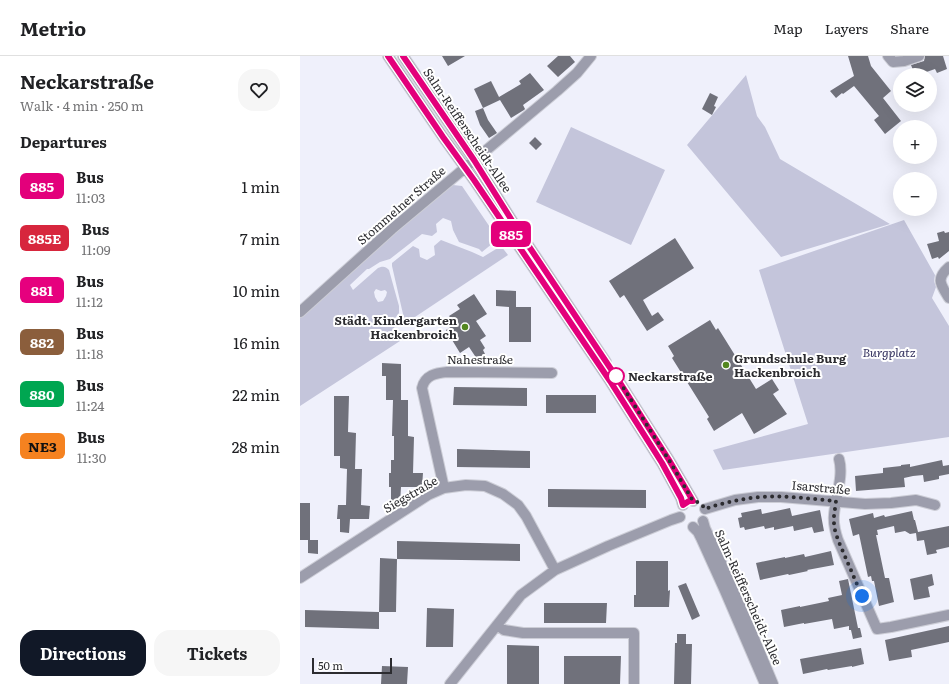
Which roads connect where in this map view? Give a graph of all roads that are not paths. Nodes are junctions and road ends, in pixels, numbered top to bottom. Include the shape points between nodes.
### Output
1 (388, 56) edge
2 (403, 56) edge
3 (591, 56) edge
4 (888, 56) edge
5 (919, 56) edge
6 (474, 160) junction
7 (465, 168) junction
8 (949, 267) edge
9 (949, 298) edge
10 (300, 312) edge
11 (552, 373) dead end
12 (839, 459) dead end
13 (444, 488) junction
14 (836, 501) junction
15 (688, 503) junction
16 (935, 506) dead end
17 (705, 509) junction
18 (680, 517) junction
19 (703, 521) junction
20 (693, 526) junction
21 (555, 570) junction
22 (300, 578) edge
23 (949, 615) edge
24 (497, 624) junction
25 (450, 684) edge
26 (634, 684) edge
27 (765, 684) edge
28 (773, 684) edge

1 - 7 street, Salm-Reifferscheidt-Allee
2 - 6 street, Salm-Reifferscheidt-Allee
3 - 6 street, Stommelner Straße via 557,92
4 - 5 street via 893,62
6 - 7 street, Stommelner Straße
6 - 15 street, Salm-Reifferscheidt-Allee via 665,453
7 - 10 street, Stommelner Straße via 392,229
7 - 15 street, Salm-Reifferscheidt-Allee via 610,381 681,498
8 - 9 street via 942,272 940,279
11 - 13 street, Nahestraße via 447,372 436,373 426,379 422,388
12 - 14 street via 841,470
13 - 21 street, Siegstraße via 485,486 503,494 518,505
13 - 22 street, Siegstraße via 428,495
14 - 16 street, Isarstraße via 865,504 916,500
14 - 17 street, Isarstraße via 798,497 758,497 735,500
14 - 23 street via 834,527 838,540 877,629
15 - 17 street via 700,503
15 - 18 street via 681,509
17 - 19 street
18 - 20 street via 685,524
18 - 21 street
19 - 20 street
19 - 28 street, Salm-Reifferscheidt-Allee
20 - 27 street, Salm-Reifferscheidt-Allee via 701,538
21 - 24 street via 521,595
24 - 25 street
24 - 26 street via 504,630 523,633 634,633

